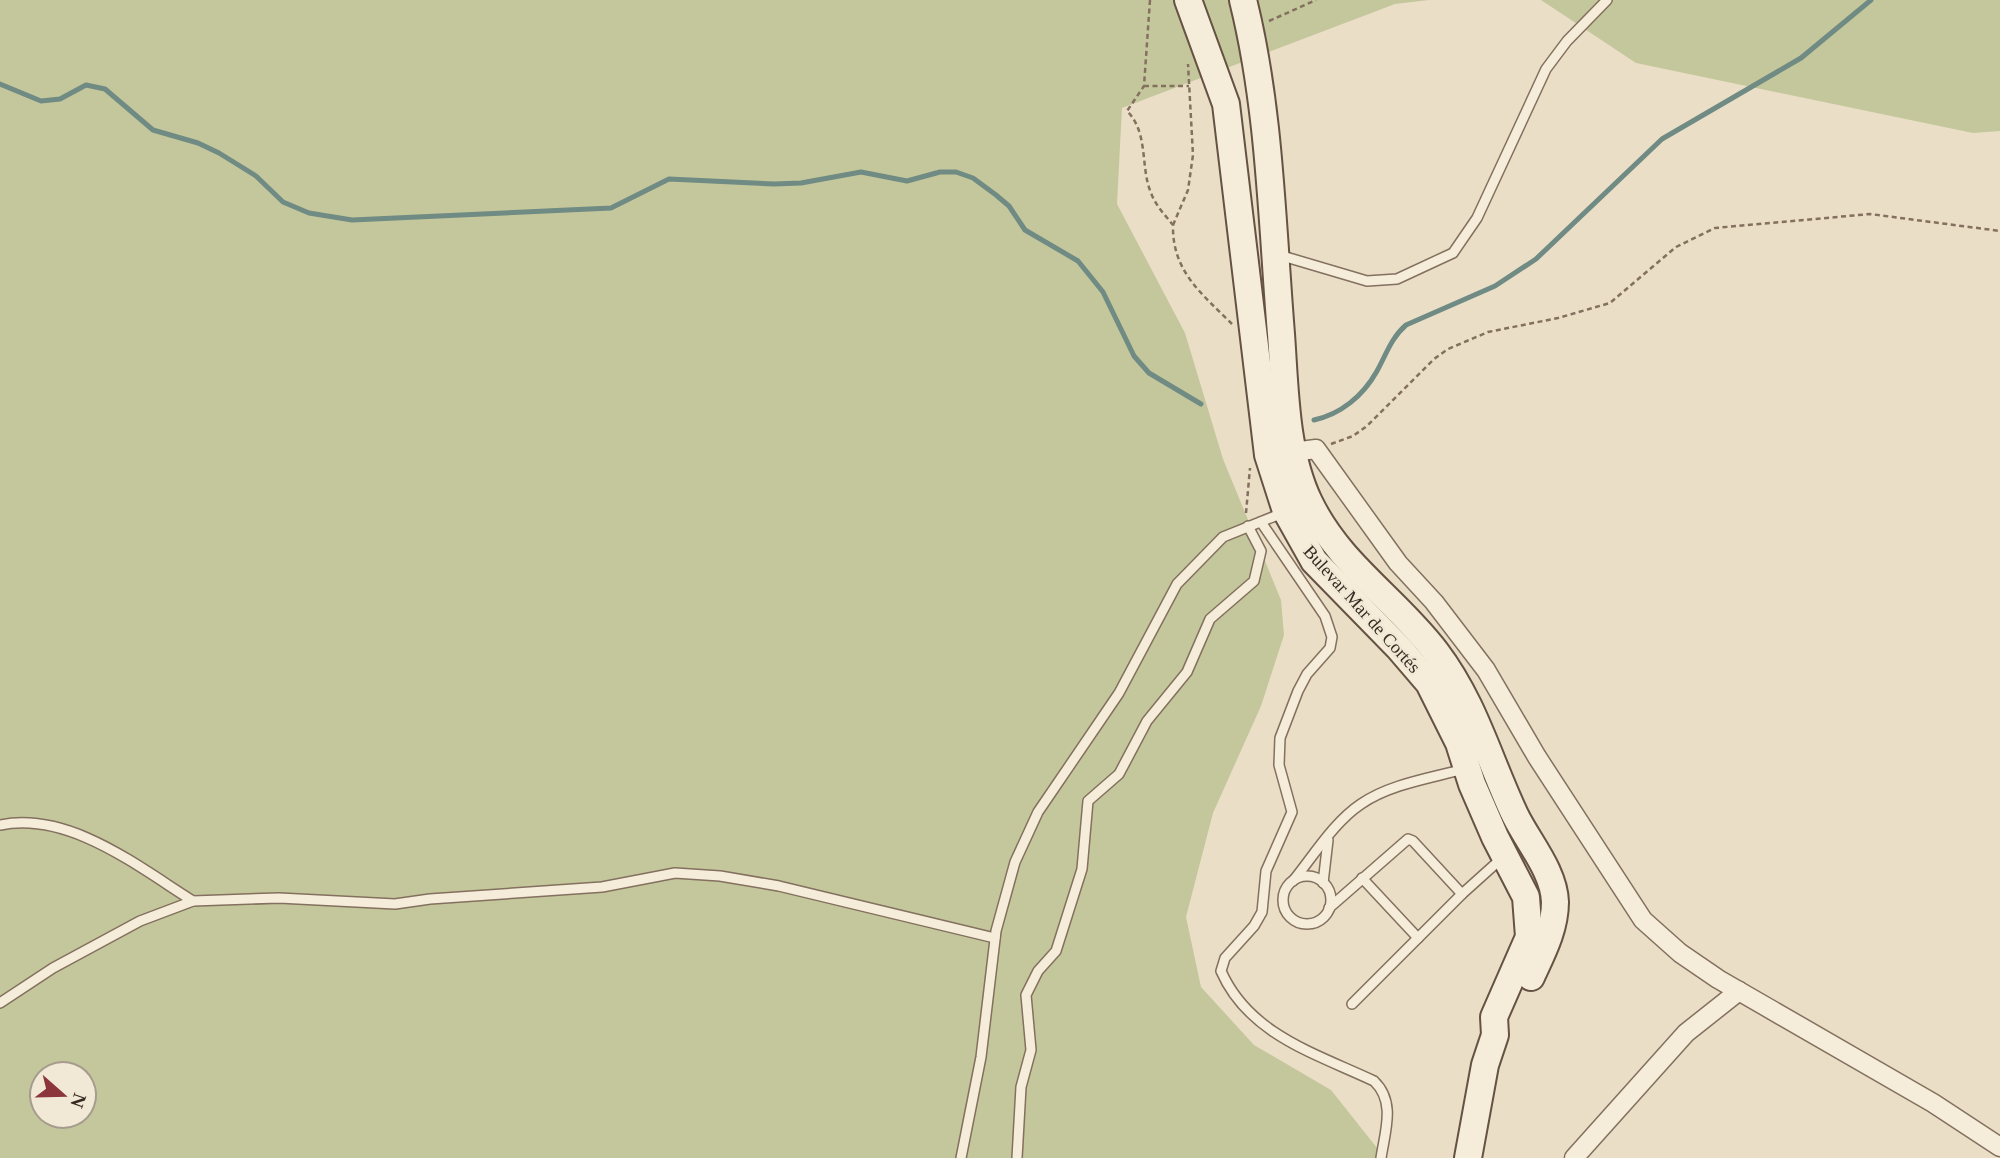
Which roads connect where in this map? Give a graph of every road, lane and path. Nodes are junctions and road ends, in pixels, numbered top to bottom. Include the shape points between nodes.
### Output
1 (1150, 0) edge
2 (1188, 0) edge
3 (1243, 0) edge
4 (1316, 0) edge
5 (1607, 0) edge
6 (1250, 29) junction
7 (1205, 42) junction
8 (1144, 86) junction
9 (1188, 86) junction
10 (1173, 225) junction
11 (2000, 232) edge
12 (1245, 249) junction
13 (1274, 254) junction
14 (1237, 333) dead end
15 (1293, 452) junction
16 (1297, 505) junction
17 (1261, 522) junction
18 (1248, 526) junction
19 (1481, 765) junction
20 (0, 825) edge
21 (1329, 837) junction
22 (1505, 855) junction
23 (1362, 878) junction
24 (1293, 881) junction
25 (1323, 883) junction
26 (1462, 894) junction
27 (193, 901) junction
28 (1329, 908) junction
29 (1542, 918) junction
30 (1418, 938) junction
31 (995, 939) junction
32 (1739, 991) junction
33 (0, 1003) edge
34 (1352, 1004) dead end
35 (2000, 1147) edge
36 (961, 1158) edge
37 (1017, 1158) edge
38 (1381, 1158) edge
39 (1468, 1158) edge
40 (1574, 1158) edge

1 - 8 path
2 - 7 street, Bulevar Mar de Cortés
3 - 6 street
4 - 6 path
5 - 13 lane via 1546,69 1478,218 1453,253 1397,279 1367,281
6 - 13 street
7 - 9 path via 1191,53
7 - 12 street, Bulevar Mar de Cortés via 1226,104
8 - 9 path
8 - 10 path via 1127,111 1137,121 1150,191
9 - 10 path via 1191,179
10 - 14 path via 1174,252 1183,272
11 - 15 path via 1870,214 1715,228 1676,247 1610,303 1488,332 1448,349 1353,436
12 - 13 street
12 - 15 street, Bulevar Mar de Cortés
13 - 15 street
15 - 16 street, Bulevar Mar de Cortés
15 - 32 street via 1434,602 1486,670 1643,920 1680,953
16 - 17 lane
16 - 19 street, Bulevar Mar de Cortés via 1314,561 1429,683 1450,723
17 - 18 lane
17 - 38 lane via 1325,616 1332,637 1297,691 1280,738 1280,772 1292,812 1266,871 1262,912 1225,958 1221,971 1235,995 1288,1044 1374,1081 1385,1091 1388,1112
18 - 31 lane via 1223,537 1177,584 1119,693 1038,812 1015,862
18 - 37 lane via 1261,551 1254,582 1210,619 1187,672 1147,721 1124,766 1088,801 1082,869 1056,951 1038,971 1026,995 1031,1050 1021,1087
19 - 21 lane via 1380,794 1353,811
19 - 22 street, Bulevar Mar de Cortés
19 - 29 street via 1550,881 1555,903
20 - 27 lane via 23,820 60,828 110,850
21 - 24 lane
21 - 25 lane
22 - 26 lane
22 - 29 street, Bulevar Mar de Cortés
23 - 26 lane via 1408,839
23 - 28 lane
23 - 30 lane
24 - 25 lane via 1307,876
24 - 28 lane via 1283,900 1293,919 1314,923
25 - 28 lane via 1330,893
26 - 30 lane
27 - 31 lane via 279,898 395,904 602,887 675,873 779,886
27 - 33 lane via 140,921
29 - 39 street, Bulevar Mar de Cortés via 1497,1006
30 - 34 lane
31 - 36 lane via 981,1057
32 - 35 street
32 - 40 street via 1686,1033

